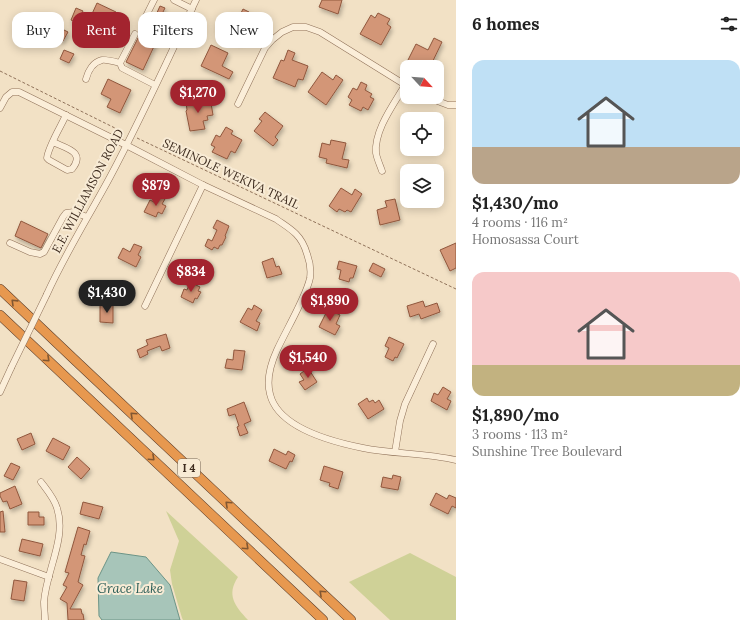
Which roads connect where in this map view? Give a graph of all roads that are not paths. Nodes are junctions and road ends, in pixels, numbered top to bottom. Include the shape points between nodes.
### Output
1 (154, 0) edge
2 (174, 0) edge
3 (196, 0) edge
4 (192, 9) junction
5 (148, 12) edge
6 (135, 34) dead end
7 (120, 63) junction
8 (86, 79) dead end
9 (400, 82) edge
10 (155, 86) junction
11 (400, 96) edge
12 (444, 103) edge
13 (238, 104) dead end
14 (456, 105) edge
15 (0, 108) edge
16 (66, 115) junction
17 (53, 142) junction
18 (126, 145) junction
19 (382, 171) dead end
20 (203, 185) junction
21 (87, 217) junction
22 (10, 243) dead end
23 (0, 289) edge
24 (145, 306) dead end
25 (0, 315) edge
26 (433, 344) dead end
27 (0, 392) edge
28 (395, 452) junction
29 (456, 460) edge
30 (41, 482) dead end
31 (0, 559) edge
32 (49, 577) junction
33 (45, 620) edge
34 (323, 620) edge
35 (351, 620) edge

1 - 5 street
2 - 4 street
3 - 4 street, E.E. WILLIAMSON ROAD
4 - 10 street, E.E. WILLIAMSON ROAD
6 - 7 street
7 - 8 street via 103,59 96,62 88,71
7 - 10 street via 122,68
9 - 13 street via 320,32 306,27 293,27 282,32 265,48
10 - 18 street, E.E. WILLIAMSON ROAD
11 - 19 street via 380,128 376,154
12 - 14 street
15 - 16 street via 6,97 12,92 19,92
16 - 17 street
16 - 18 street
17 - 17 street via 47,158 67,170 72,169 76,154
18 - 20 street
18 - 21 street, E.E. WILLIAMSON ROAD
20 - 24 street
20 - 28 street via 287,226 305,247 310,261 310,278 306,292 272,362 270,394 276,407 287,420 304,430 363,448
21 - 22 street via 74,212 66,214 44,252 40,254
21 - 27 street, E.E. WILLIAMSON ROAD, bridge via 46,294
35 -> 23 highway, I 4
25 -> 34 highway, I 4
26 - 28 street via 405,404
28 - 29 street
30 - 32 street via 58,508 60,521 60,536
31 - 32 street
32 - 33 street via 44,602

